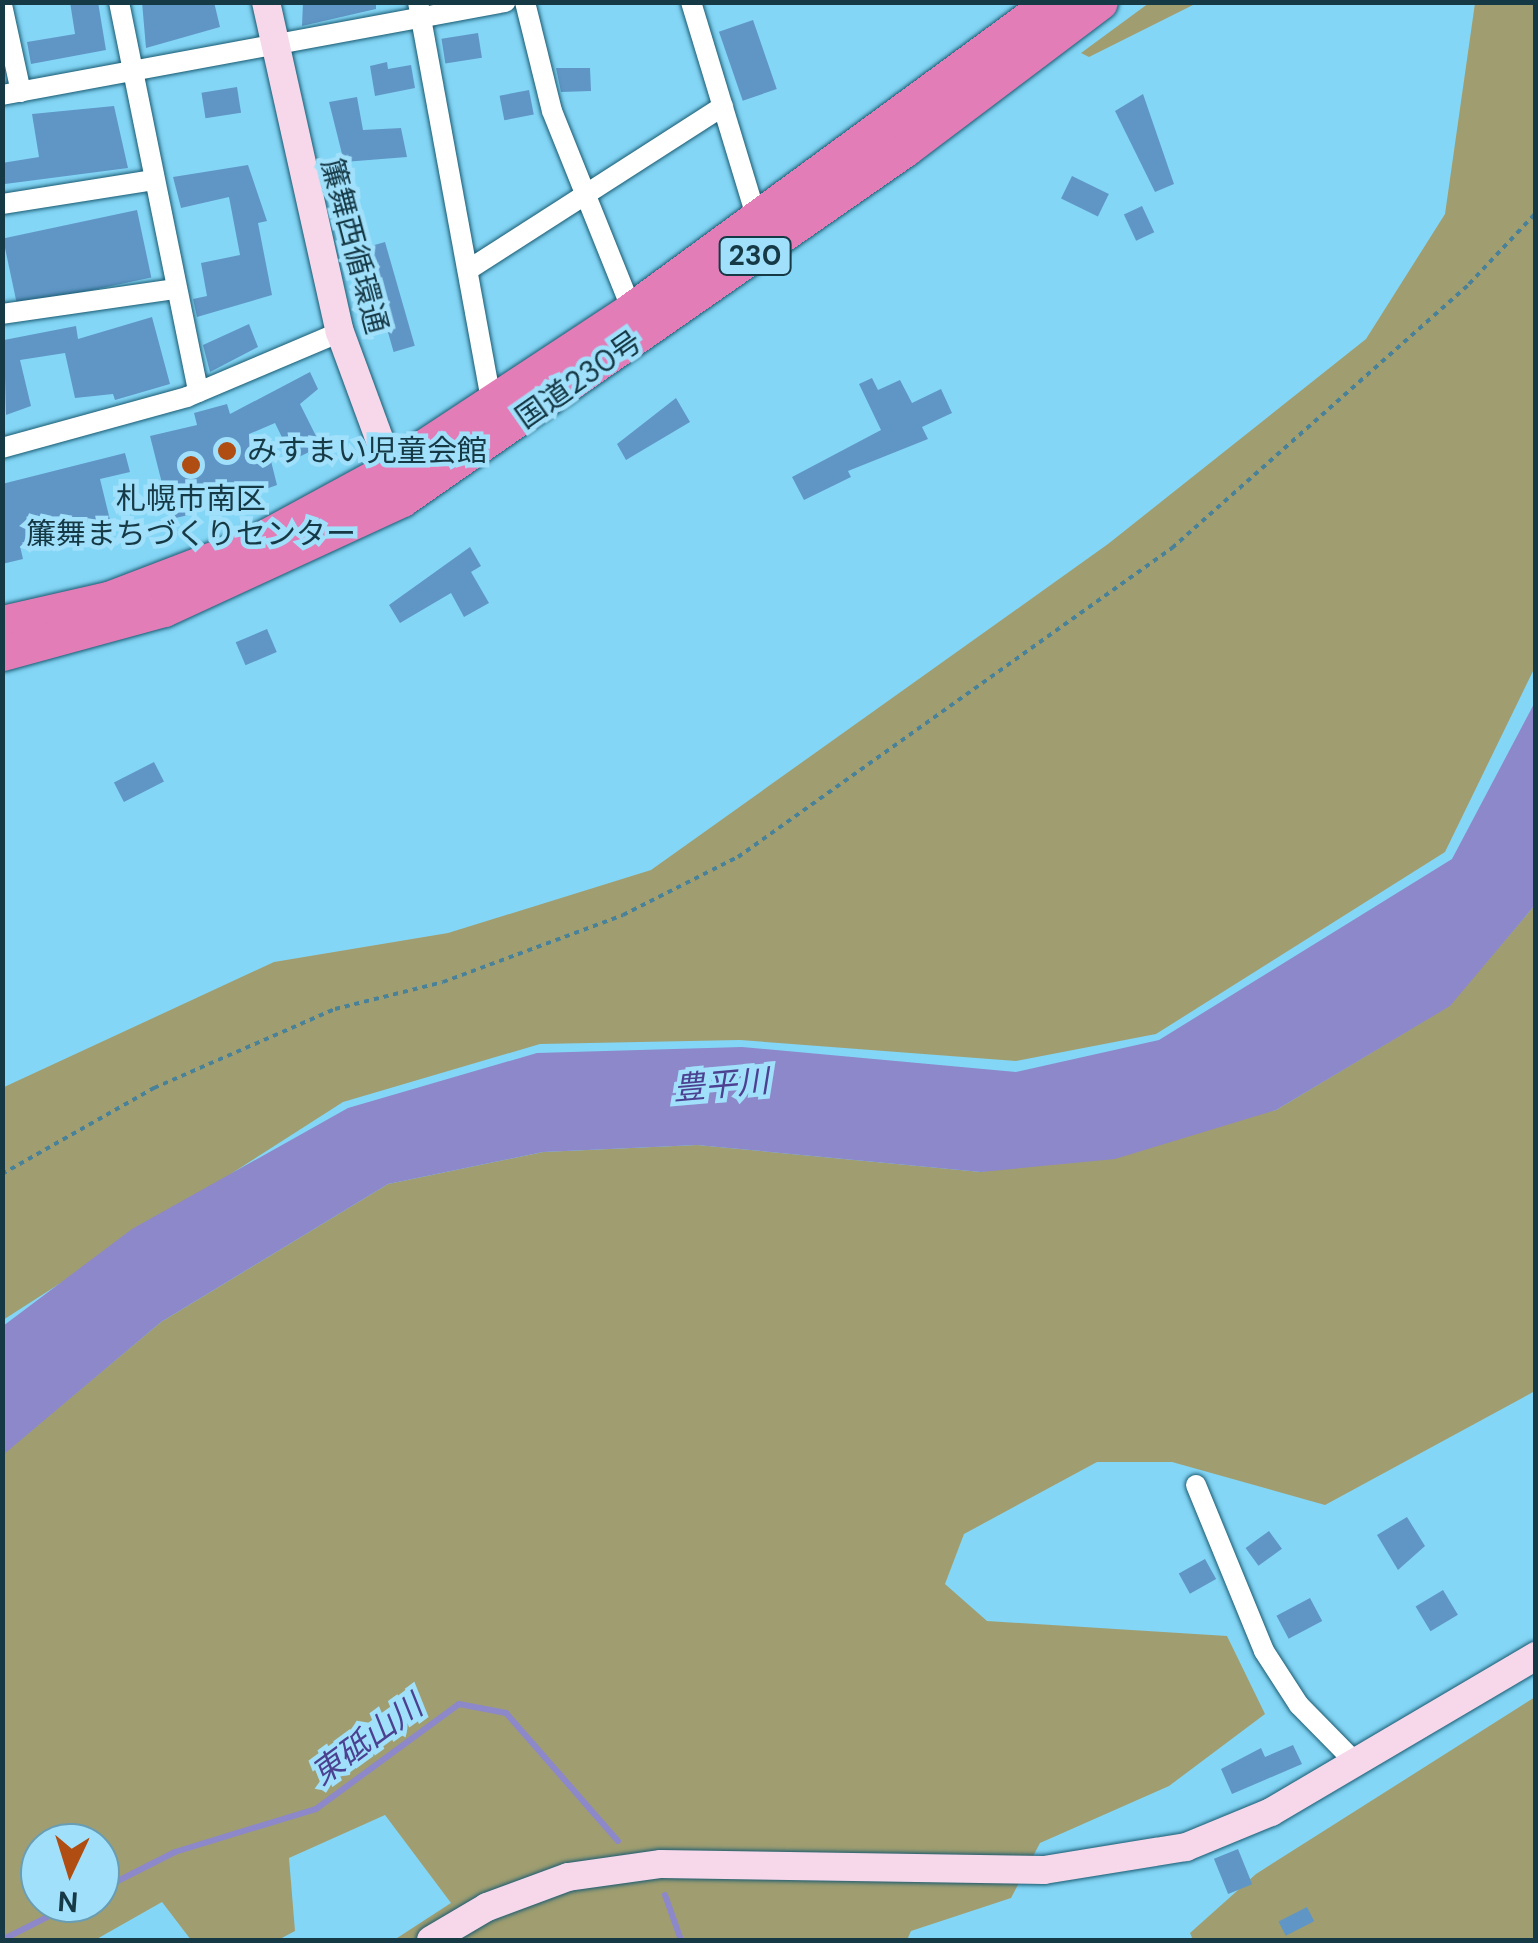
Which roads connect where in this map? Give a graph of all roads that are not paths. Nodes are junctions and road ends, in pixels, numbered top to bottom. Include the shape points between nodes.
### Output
1 (119, 2) edge
2 (266, 2) edge
3 (506, 2) edge
4 (525, 2) edge
5 (691, 2) edge
6 (1051, 2) edge
7 (1100, 2) edge
8 (2, 5) edge
9 (420, 10) edge
10 (274, 47) junction
11 (134, 74) junction
12 (12, 94) edge
13 (724, 106) junction
14 (153, 180) junction
15 (582, 196) junction
16 (2, 204) edge
17 (761, 234) junction
18 (468, 270) junction
19 (176, 290) junction
20 (2, 314) edge
21 (637, 323) junction
22 (340, 332) junction
23 (198, 392) junction
24 (496, 421) junction
25 (2, 448) edge
26 (396, 484) junction
27 (2, 623) edge
28 (2, 653) edge
29 (1196, 1485) dead end
30 (1536, 1656) edge
31 (1355, 1762) junction
32 (430, 1940) edge

1 - 11 street
2 - 10 street, 簾舞西循環通
3 - 9 street
4 - 15 street
5 - 13 street
6 - 17 highway, 国道230号 / 230
7 - 17 highway, 国道230号 / 230
8 - 12 street
9 - 10 street
9 - 18 street
10 - 11 street
10 - 22 street, 簾舞西循環通
11 - 12 street
11 - 14 street
13 - 15 street
13 - 17 street
14 - 16 street
14 - 19 street
15 - 18 street
15 - 21 street
17 - 21 highway, 国道230号 / 230
18 - 24 street
19 - 20 street
19 - 23 street
21 - 24 highway, 国道230号 / 230
22 - 23 street
22 - 26 street, 簾舞西循環通
23 - 25 street
24 - 26 highway, 国道230号 / 230
26 - 27 highway, 国道230号 / 230 via 108,599
26 - 28 highway, 国道230号 / 230 via 164,609
29 - 31 street via 1264,1651 1299,1705
30 - 31 street
31 - 32 street via 1271,1812 1186,1847 1128,1860 1044,1870 662,1864 568,1877 488,1907

